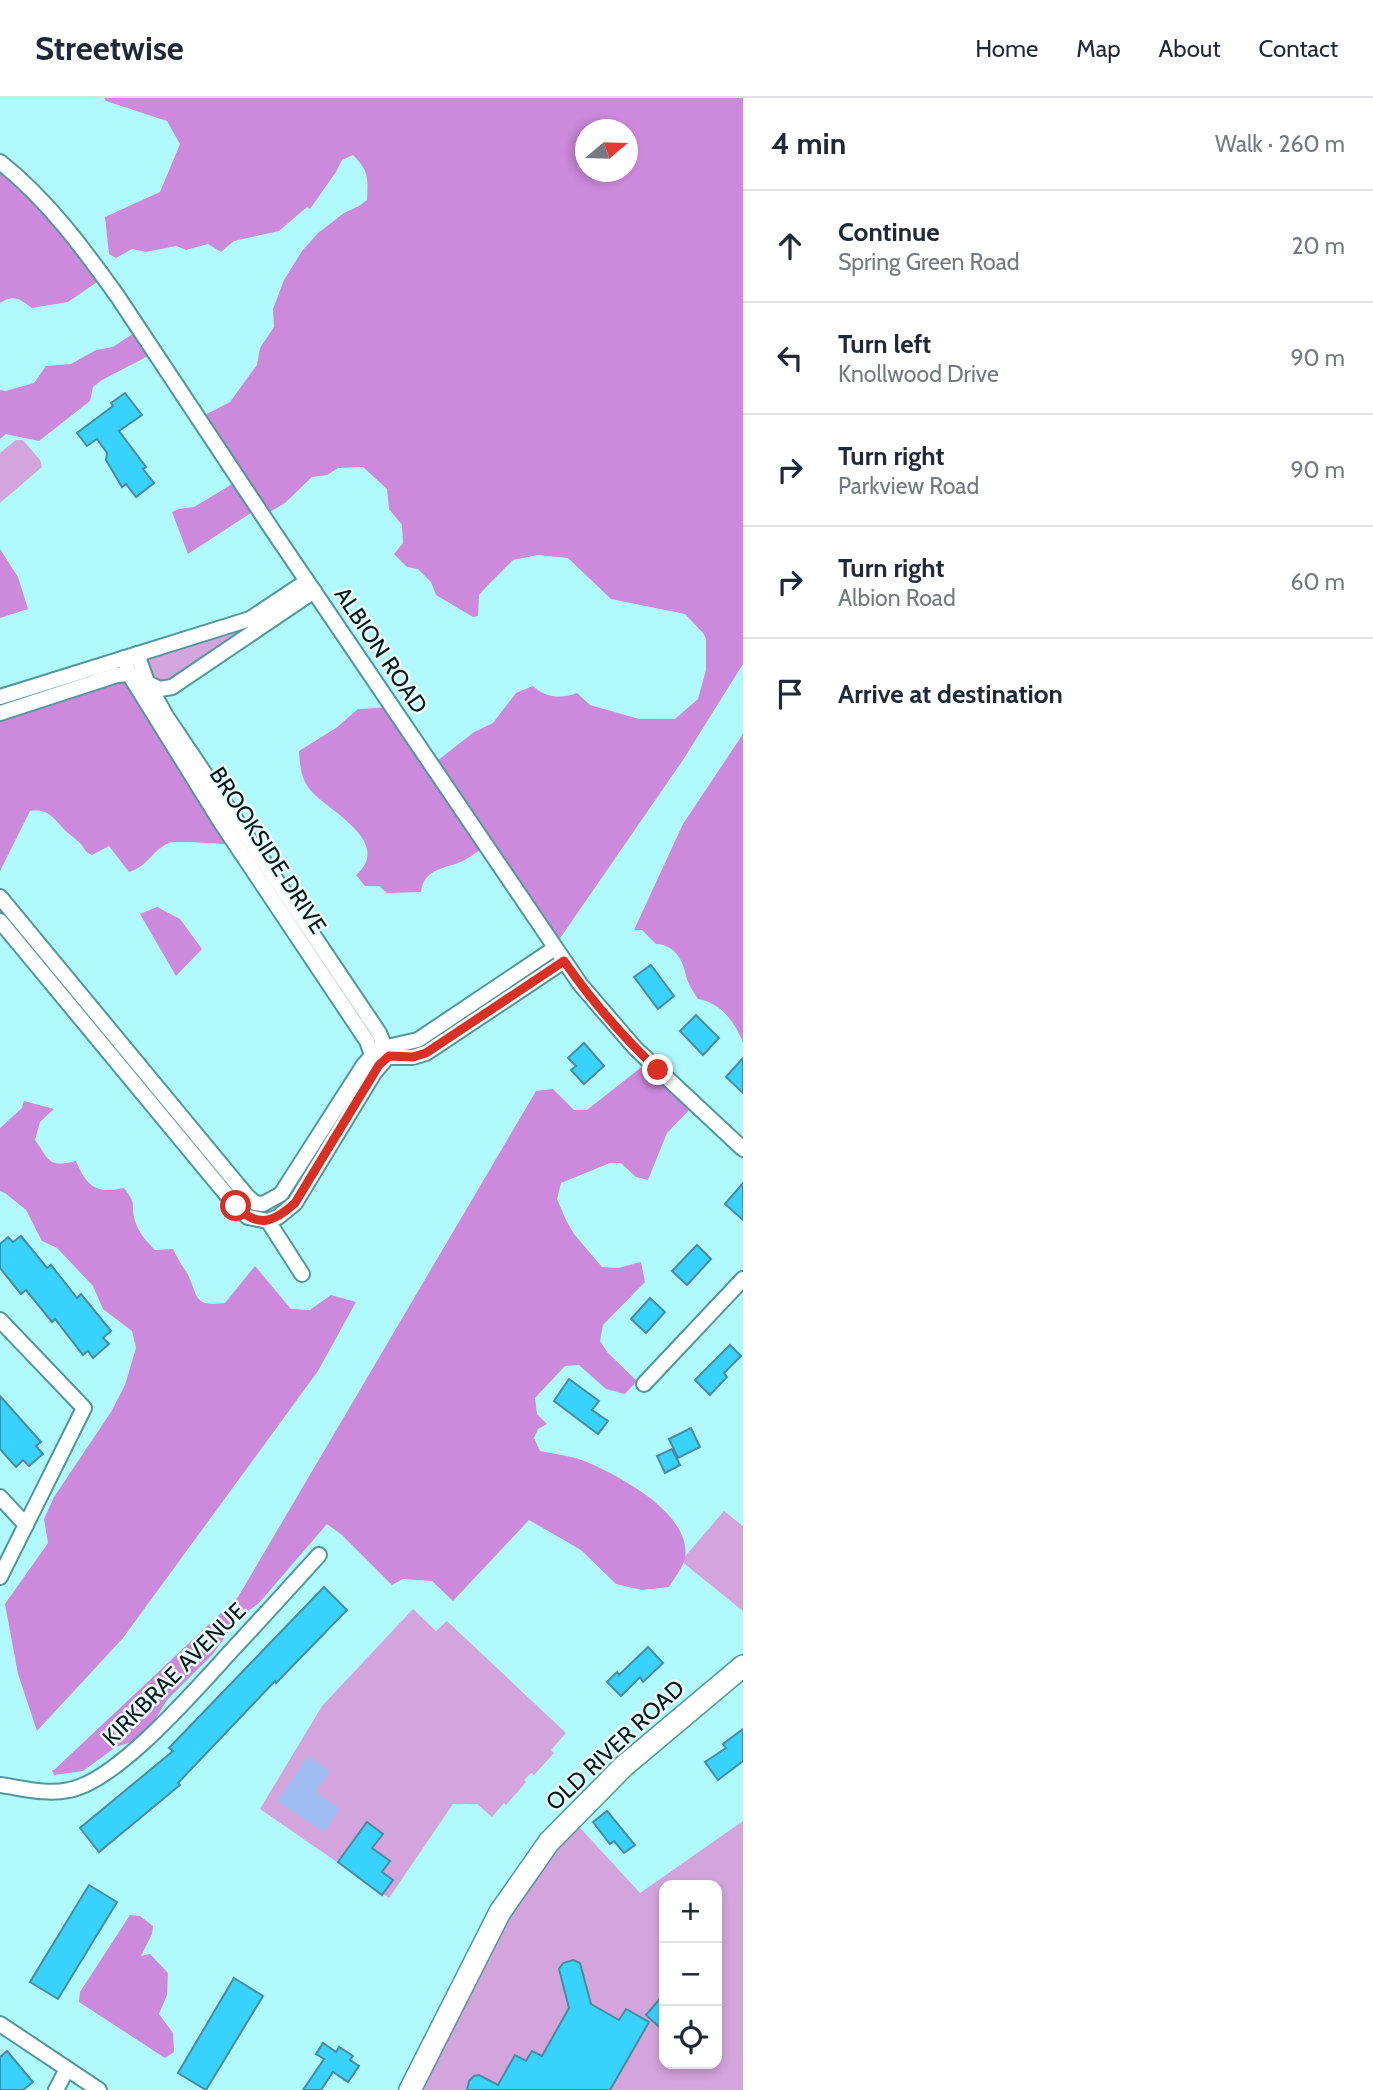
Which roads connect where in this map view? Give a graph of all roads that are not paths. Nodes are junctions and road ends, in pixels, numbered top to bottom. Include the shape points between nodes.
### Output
1 (0, 162) edge
2 (311, 586) junction
3 (130, 656) junction
4 (129, 674) junction
5 (147, 682) junction
6 (0, 697) edge
7 (0, 713) edge
8 (3, 906) edge
9 (0, 921) edge
10 (555, 947) junction
11 (564, 961) junction
12 (103, 1022) junction
13 (92, 1032) junction
14 (381, 1055) junction
15 (742, 1147) edge
16 (268, 1221) junction
17 (302, 1275) dead end
18 (743, 1279) edge
19 (0, 1320) edge
20 (644, 1384) dead end
21 (0, 1497) edge
22 (26, 1525) junction
23 (319, 1555) dead end
24 (0, 1577) edge
25 (743, 1666) edge
26 (0, 1785) edge
27 (0, 2024) edge
28 (67, 2069) junction
29 (55, 2090) edge
30 (99, 2090) edge
31 (410, 2090) edge

1 - 2 street, ALBION ROAD via 42,200 93,262
2 - 3 street via 250,620
2 - 5 street via 172,687 160,689
2 - 10 street, ALBION ROAD
3 - 4 street, BROOKSIDE DRIVE
3 - 5 street, BROOKSIDE DRIVE
3 - 6 street
4 - 5 street
4 - 7 street
4 - 14 street, BROOKSIDE DRIVE via 220,821 367,1041
5 - 14 street, BROOKSIDE DRIVE via 379,1033
8 - 12 street
9 - 13 street
10 - 11 street, ALBION ROAD
10 - 14 street via 418,1040
11 - 14 street via 426,1053
11 - 15 street, ALBION ROAD via 635,1048
12 - 13 street
12 - 14 street via 247,1196 263,1204 281,1195
13 - 16 street via 236,1206 248,1217
14 - 16 street via 295,1203
16 - 17 street
18 - 20 street
19 - 22 street via 84,1408
21 - 22 street
22 - 24 street
23 - 26 street, KIRKBRAE AVENUE via 200,1685 113,1768 93,1782 69,1790
25 - 31 main road, OLD RIVER ROAD via 624,1766 549,1842 500,1912
27 - 28 street
28 - 29 street
28 - 30 street

